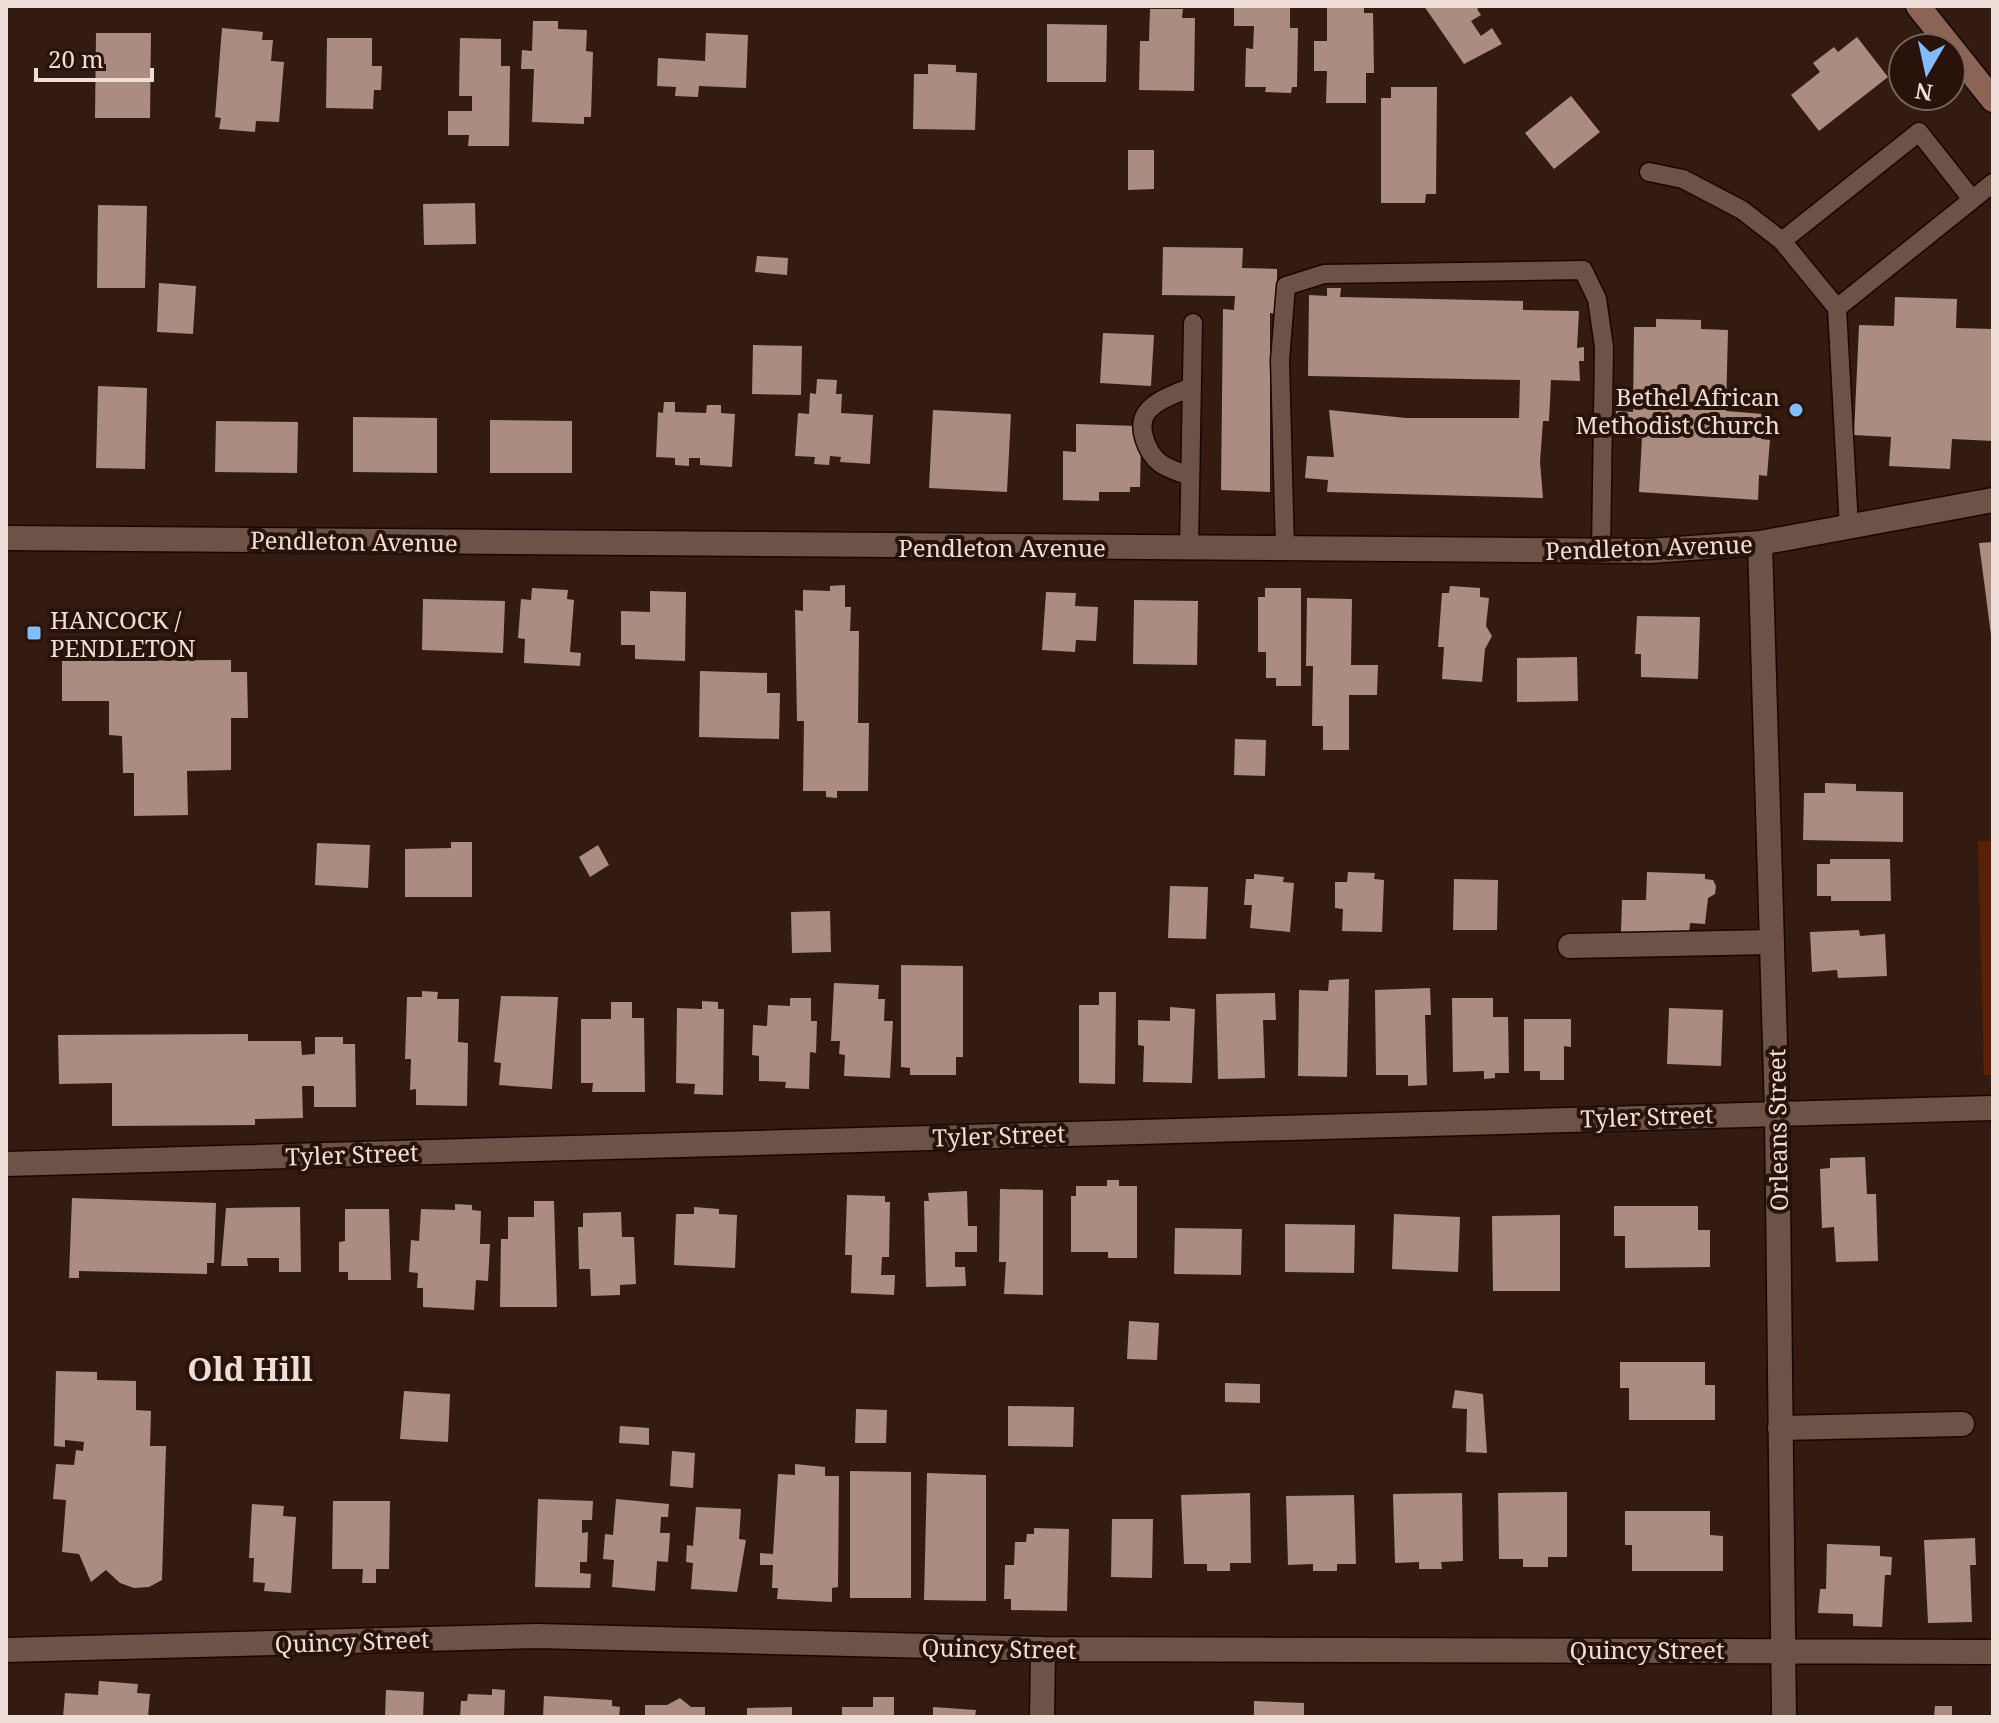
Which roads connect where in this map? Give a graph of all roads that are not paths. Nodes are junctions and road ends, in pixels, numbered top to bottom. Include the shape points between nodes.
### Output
1 (1918, 6) edge
2 (1993, 100) edge
3 (1649, 172) dead end
4 (1993, 183) edge
5 (1971, 198) junction
6 (1782, 241) junction
7 (1837, 308) junction
8 (1193, 323) dead end
9 (1191, 387) junction
10 (1189, 476) junction
11 (1993, 500) edge
12 (1849, 528) junction
13 (6, 538) edge
14 (1760, 543) junction
15 (1189, 548) junction
16 (1285, 549) junction
17 (1601, 552) junction
18 (1772, 942) junction
19 (1570, 946) dead end
20 (1993, 1108) edge
21 (1777, 1112) junction
22 (6, 1164) edge
23 (1962, 1424) dead end
24 (1780, 1428) junction
25 (1043, 1649) junction
26 (1782, 1649) junction
27 (6, 1650) edge
28 (1993, 1652) edge
29 (1042, 1717) edge
30 (1784, 1717) edge

1 - 2 main road
3 - 6 lane via 1694,184 1742,210
4 - 5 lane
5 - 6 lane via 1919,132
5 - 7 lane
6 - 7 lane
7 - 12 lane
8 - 9 lane
9 - 10 lane
9 - 10 lane via 1146,413 1142,428 1159,463
10 - 15 lane
11 - 12 street, Pendleton Avenue
12 - 14 street, Pendleton Avenue
13 - 15 street, Pendleton Avenue
14 - 17 street, Pendleton Avenue
14 - 18 street, Orleans Street
15 - 16 street, Pendleton Avenue
16 - 17 street, Pendleton Avenue
16 - 17 lane via 1280,360 1286,286 1324,274 1583,270 1597,299 1604,347
18 - 19 street
18 - 21 street, Orleans Street
20 - 21 street, Tyler Street
21 - 22 street, Tyler Street
21 - 24 street, Orleans Street
23 - 24 street
24 - 26 street, Orleans Street
25 - 26 street, Quincy Street
25 - 27 street, Quincy Street via 537,1636
25 - 29 street
26 - 28 street, Quincy Street
26 - 30 street, Orleans Street

